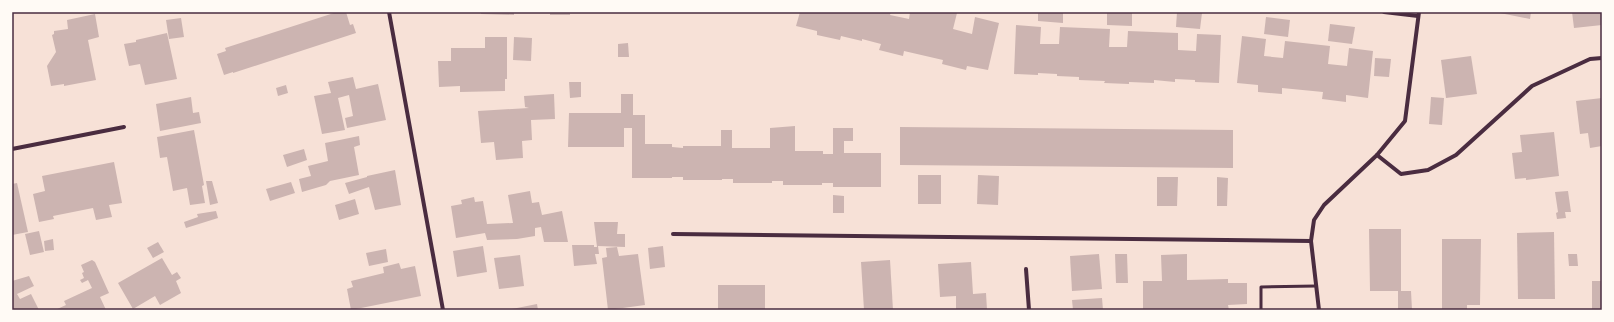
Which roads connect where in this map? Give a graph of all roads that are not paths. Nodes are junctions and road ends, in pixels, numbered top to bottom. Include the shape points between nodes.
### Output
1 (389, 12) edge
2 (1384, 12) edge
3 (1419, 14) edge
4 (1602, 58) edge
5 (124, 127) dead end
6 (12, 149) edge
7 (1377, 155) junction
8 (674, 234) dead end
9 (1311, 241) junction
10 (1026, 269) dead end
11 (1316, 286) junction
12 (443, 310) edge
13 (1029, 310) edge
14 (1261, 310) edge
15 (1319, 310) edge

1 - 12 street
2 - 3 street
3 - 7 street via 1405,121
4 - 7 street via 1590,59 1532,86 1456,155 1428,170 1401,174
5 - 6 street
7 - 9 street via 1324,205 1314,220
8 - 9 street
9 - 11 street
10 - 13 street
11 - 14 lane via 1261,287
11 - 15 street

